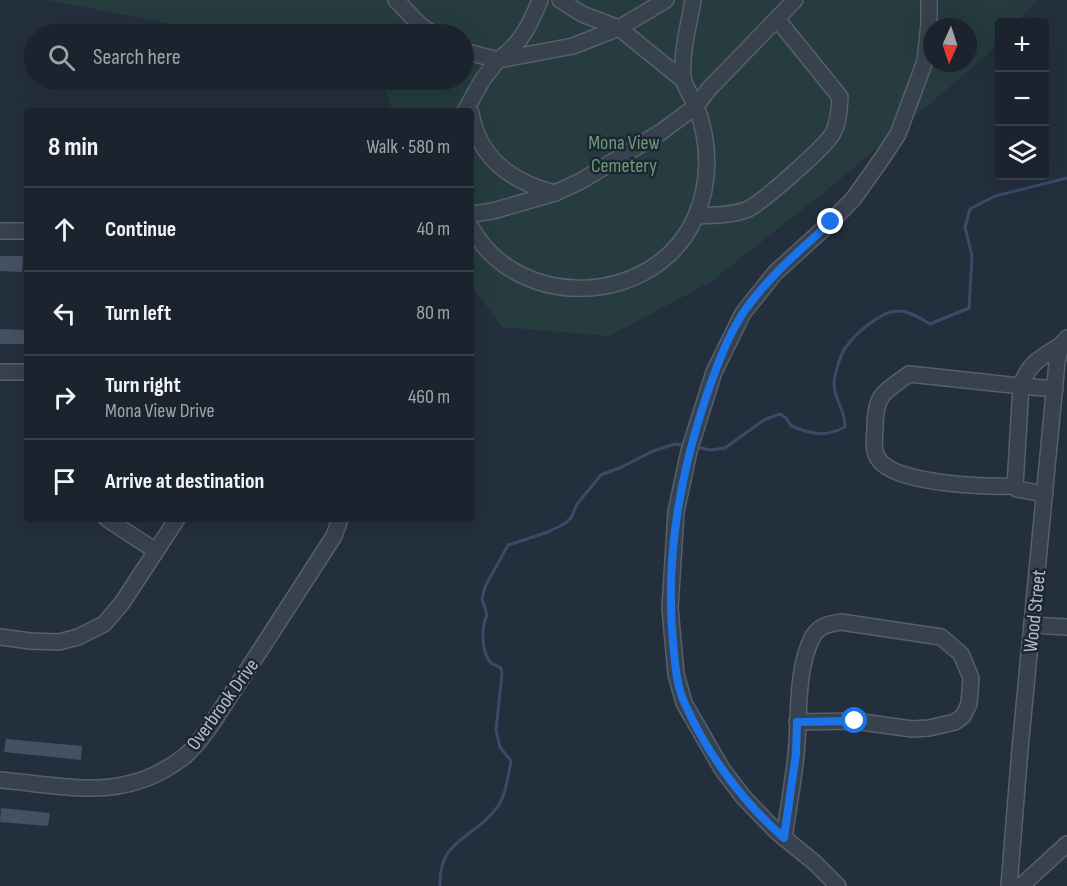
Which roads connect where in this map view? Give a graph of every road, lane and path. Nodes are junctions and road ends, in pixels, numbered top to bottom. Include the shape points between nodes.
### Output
1 (396, 0) edge
2 (540, 0) edge
3 (560, 0) edge
4 (666, 0) edge
5 (693, 0) edge
6 (795, 0) edge
7 (929, 0) edge
8 (777, 19) junction
9 (419, 24) edge
10 (619, 28) junction
11 (474, 54) edge
12 (498, 60) junction
13 (683, 80) junction
14 (696, 106) junction
15 (469, 108) edge
16 (474, 124) edge
17 (555, 193) junction
18 (474, 214) edge
19 (696, 216) junction
20 (0, 231) edge
21 (24, 231) edge
22 (474, 233) edge
23 (1064, 341) edge
24 (0, 372) edge
25 (24, 372) edge
26 (1021, 386) junction
27 (1055, 389) junction
28 (1015, 486) junction
29 (1045, 494) junction
30 (112, 522) edge
31 (175, 522) edge
32 (339, 522) edge
33 (156, 551) junction
34 (1033, 625) junction
35 (1067, 627) edge
36 (0, 637) edge
37 (797, 722) junction
38 (0, 780) edge
39 (784, 838) junction
40 (1067, 844) edge
41 (838, 886) edge
42 (1009, 886) edge
43 (1020, 886) edge

1 - 9 street
2 - 12 street via 518,43
3 - 10 street via 582,14
4 - 10 street
5 - 13 street
6 - 8 street
7 - 39 street via 925,61 897,134 854,198 775,273 743,314 714,372 691,445 676,512 670,608 676,674 684,703 722,769
8 - 14 street
8 - 19 street via 840,97 834,131 814,155 748,209 729,215
10 - 12 street via 573,46
10 - 13 street
11 - 12 street
12 - 15 street via 483,79
13 - 14 street
14 - 17 street via 581,181
14 - 19 street via 705,133 707,165
16 - 17 street via 481,146 513,178
17 - 18 street
19 - 22 street via 675,248 642,275 592,288 574,289 530,279 491,255
20 - 21 street
23 - 26 street via 1038,359 1025,373
23 - 27 street, Wood Street
24 - 25 street
26 - 27 street
26 - 28 street
26 - 28 street via 909,374 881,394 875,415 874,451 882,464 910,477
27 - 29 street, Wood Street
28 - 29 street
29 - 34 street, Wood Street
30 - 33 street
31 - 33 street
32 - 38 street, Overbrook Drive via 334,536 262,648 184,756 149,777 112,787
33 - 36 street via 123,603 104,624 90,632 51,643
34 - 35 street
34 - 42 street, Wood Street
37 - 37 street via 805,659 814,635 824,624 841,622 941,637 961,654 971,678 969,704 955,722 912,729 855,721
37 - 39 street
39 - 41 street
40 - 43 street

